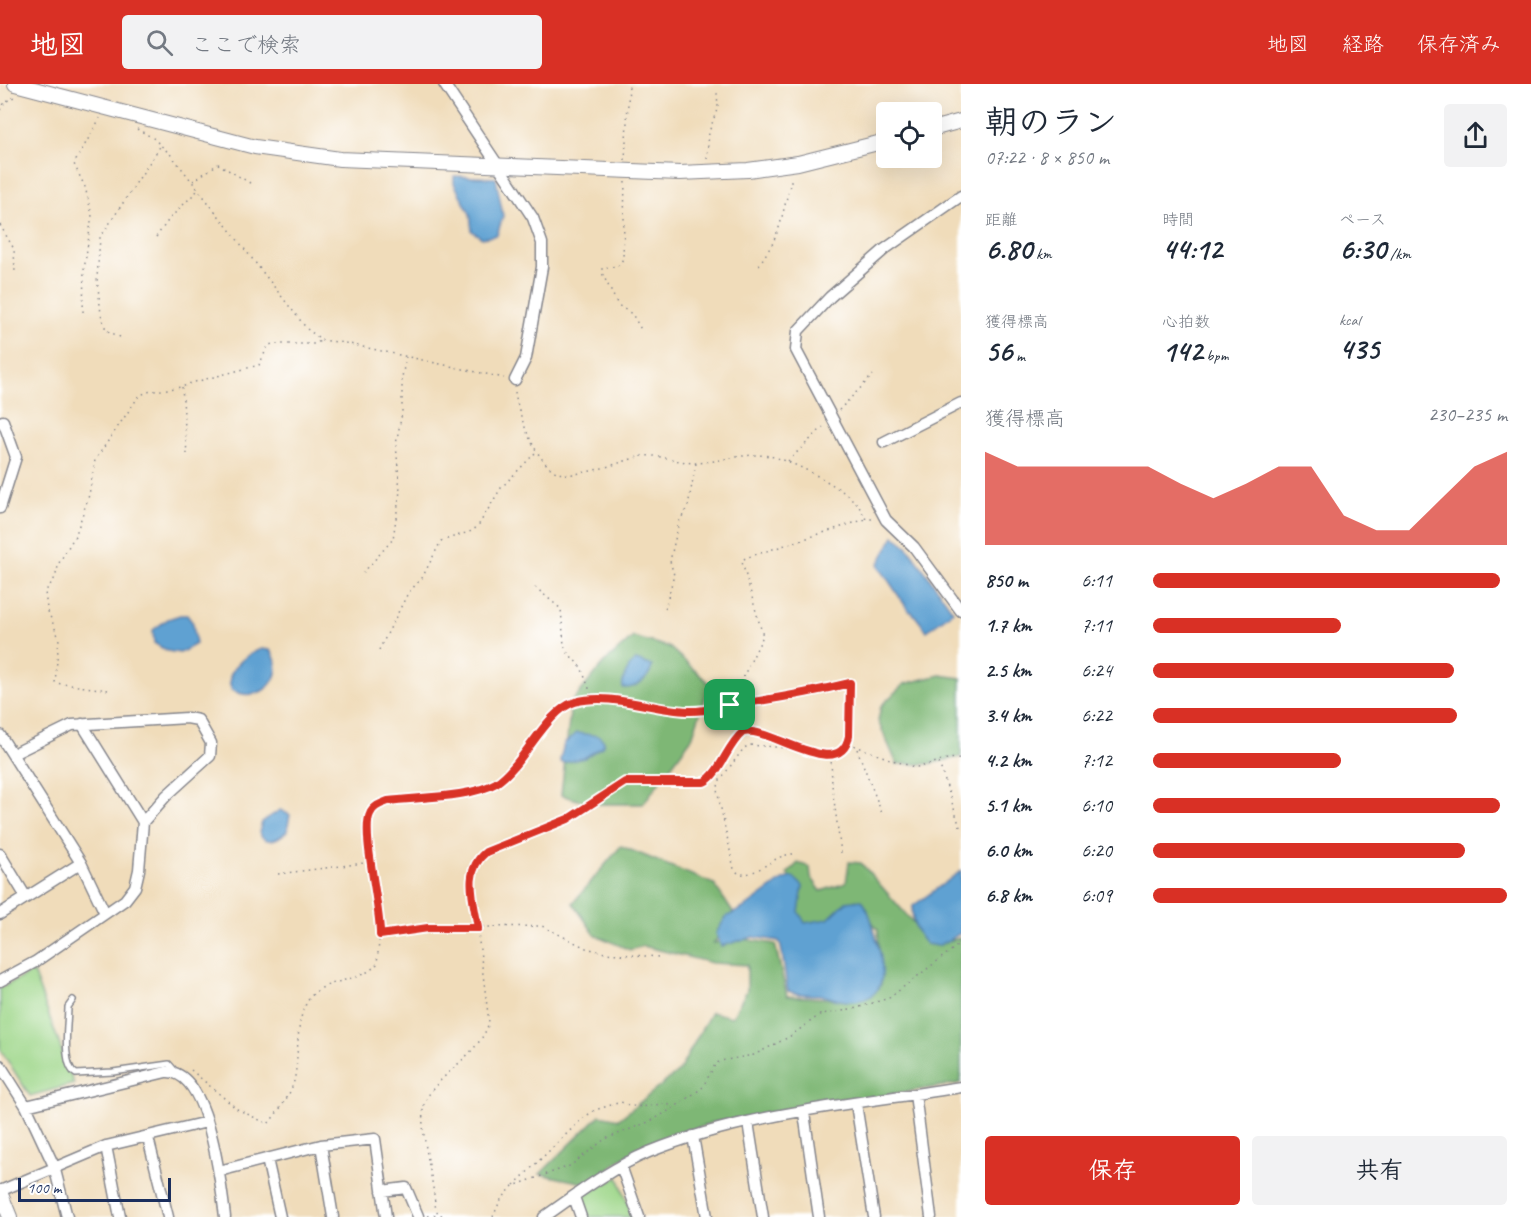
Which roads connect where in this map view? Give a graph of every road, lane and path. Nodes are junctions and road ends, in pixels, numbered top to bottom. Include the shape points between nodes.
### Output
1 (444, 84) edge
2 (629, 84) edge
3 (17, 90) edge
4 (717, 93) dead end
5 (0, 110) edge
6 (100, 118) dead end
7 (961, 121) edge
8 (942, 126) edge
9 (136, 129) dead end
10 (876, 144) edge
11 (160, 145) junction
12 (798, 163) junction
13 (499, 165) junction
14 (624, 171) junction
15 (698, 172) junction
16 (192, 182) junction
17 (250, 183) dead end
18 (198, 190) junction
19 (961, 196) edge
20 (0, 225) edge
21 (156, 237) dead end
22 (759, 265) dead end
23 (15, 273) dead end
24 (83, 312) dead end
25 (642, 331) dead end
26 (120, 337) dead end
27 (322, 340) junction
28 (406, 357) junction
29 (515, 380) junction
30 (182, 387) junction
31 (961, 404) edge
32 (0, 422) edge
33 (884, 442) dead end
34 (537, 451) junction
35 (187, 454) dead end
36 (696, 463) junction
37 (0, 508) edge
38 (866, 519) junction
39 (886, 520) junction
40 (363, 573) dead end
41 (535, 587) dead end
42 (665, 609) dead end
43 (961, 611) edge
44 (379, 650) dead end
45 (108, 690) dead end
46 (593, 700) junction
47 (730, 705) junction
48 (82, 724) junction
49 (0, 735) edge
50 (848, 742) junction
51 (857, 748) junction
52 (801, 749) junction
53 (13, 754) junction
54 (831, 755) junction
55 (961, 760) edge
56 (938, 761) junction
57 (883, 816) dead end
58 (143, 822) junction
59 (961, 831) edge
60 (841, 853) dead end
61 (0, 854) edge
62 (793, 854) dead end
63 (372, 862) junction
64 (81, 863) junction
65 (278, 874) dead end
66 (26, 897) junction
67 (105, 913) junction
68 (0, 914) edge
69 (478, 928) junction
70 (380, 935) junction
71 (961, 943) edge
72 (659, 957) dead end
73 (0, 981) edge
74 (73, 1000) dead end
75 (0, 1065) edge
76 (190, 1069) dead end
77 (175, 1071) junction
78 (961, 1087) edge
79 (915, 1095) junction
80 (856, 1104) junction
81 (26, 1106) junction
82 (675, 1107) junction
83 (804, 1113) junction
84 (207, 1122) junction
85 (748, 1122) junction
86 (693, 1136) junction
87 (148, 1138) junction
88 (321, 1145) junction
89 (106, 1146) junction
90 (267, 1159) junction
91 (54, 1166) junction
92 (621, 1166) junction
93 (219, 1171) junction
94 (513, 1186) junction
95 (382, 1191) junction
96 (0, 1192) edge
97 (574, 1197) junction
98 (418, 1216) edge
99 (10, 1217) edge
100 (67, 1217) edge
101 (120, 1217) edge
102 (168, 1217) edge
103 (225, 1217) edge
104 (280, 1217) edge
105 (333, 1217) edge
106 (386, 1217) edge
107 (447, 1217) edge
108 (493, 1217) edge
109 (544, 1217) edge
110 (581, 1217) edge
111 (639, 1217) edge
112 (707, 1217) edge
113 (764, 1217) edge
114 (819, 1217) edge
115 (874, 1217) edge
116 (931, 1217) edge

1 - 13 street
2 - 14 path
3 - 5 path
3 - 13 street via 255,147 340,159
4 - 15 path via 708,158
6 - 24 path via 74,164 92,215 83,276
7 - 8 street
9 - 11 path
10 - 12 street
11 - 16 path
11 - 26 path via 100,238 100,314 106,330
12 - 15 street
12 - 22 path via 780,225
13 - 14 street
13 - 29 street via 533,218 542,243 542,267 526,358
14 - 15 street
14 - 25 path via 623,259 618,266 602,268 602,273 618,305 632,314
16 - 17 path via 218,164
16 - 18 path
18 - 21 path
18 - 27 path via 291,311
19 - 39 street via 885,249 798,331 796,350
20 - 23 path via 14,249
27 - 28 path
27 - 30 path via 313,344 272,344 259,365
28 - 29 path
28 - 40 path via 396,444 400,491 393,539
29 - 34 path via 517,408
30 - 35 path
30 - 45 path via 147,392 132,404 95,459 89,495 76,534 45,591 47,609 59,638 55,684
31 - 33 street
32 - 37 street via 3,421 16,457
34 - 36 path via 551,468 568,475 617,466 640,456
34 - 44 path via 501,488 478,526 441,541
36 - 38 path via 737,456 770,456 846,494
36 - 42 path via 688,506 681,515 670,561 674,575
38 - 39 path
38 - 47 path via 742,562 763,636
39 - 43 street via 915,548
41 - 46 path via 561,609 564,645 581,667
46 - 47 path via 688,711
46 - 63 path via 575,702 560,710 493,784 472,791 378,805 367,822
47 - 50 path via 789,698 850,683
48 - 53 street via 72,725
48 - 58 street
48 - 58 street via 198,720 211,742 210,756
49 - 53 street
50 - 51 path
50 - 54 path via 840,752
51 - 56 path via 909,766
51 - 57 path
52 - 54 path
52 - 62 path via 750,745 720,780 717,790 734,869 739,874 747,875 774,858
52 - 69 path via 758,731 743,732 730,745 714,775 704,782 625,782 568,819 486,852 471,872
53 - 64 street
54 - 60 path
55 - 56 path via 954,757
56 - 59 path
58 - 67 street via 135,888
61 - 66 street
63 - 65 path
63 - 70 path
64 - 66 street
64 - 67 street
66 - 68 street
67 - 73 street via 35,962
69 - 70 path via 428,928
69 - 72 path via 542,926 586,948
69 - 107 path via 489,1003 488,1028 479,1043 431,1093 424,1108 435,1205 438,1214
70 - 76 path via 380,957 374,968 310,997 304,1009 294,1083 268,1124 237,1109
71 - 82 path via 889,998 821,1014 754,1055 720,1061 702,1088
74 - 77 lane via 68,1007 70,1071 113,1072 169,1064
75 - 81 street
77 - 81 street
77 - 84 street via 192,1083
78 - 79 street
79 - 80 street
79 - 116 street
80 - 83 street
80 - 115 street
81 - 91 street
82 - 94 path via 605,1139 570,1166
82 - 94 path via 663,1104 635,1108 621,1102 595,1110
83 - 85 street
83 - 114 street
84 - 87 street
84 - 93 street
85 - 86 street
85 - 113 street
86 - 92 street
86 - 112 street
87 - 89 street
87 - 102 street
88 - 90 street
88 - 95 street via 375,1139
88 - 105 street
89 - 91 street
89 - 101 street
90 - 93 street
90 - 104 street
91 - 96 street
91 - 100 street
92 - 97 street
92 - 111 street
93 - 103 street
94 - 108 path
95 - 98 street via 406,1188
95 - 106 street
96 - 99 street
97 - 109 street
97 - 110 street

